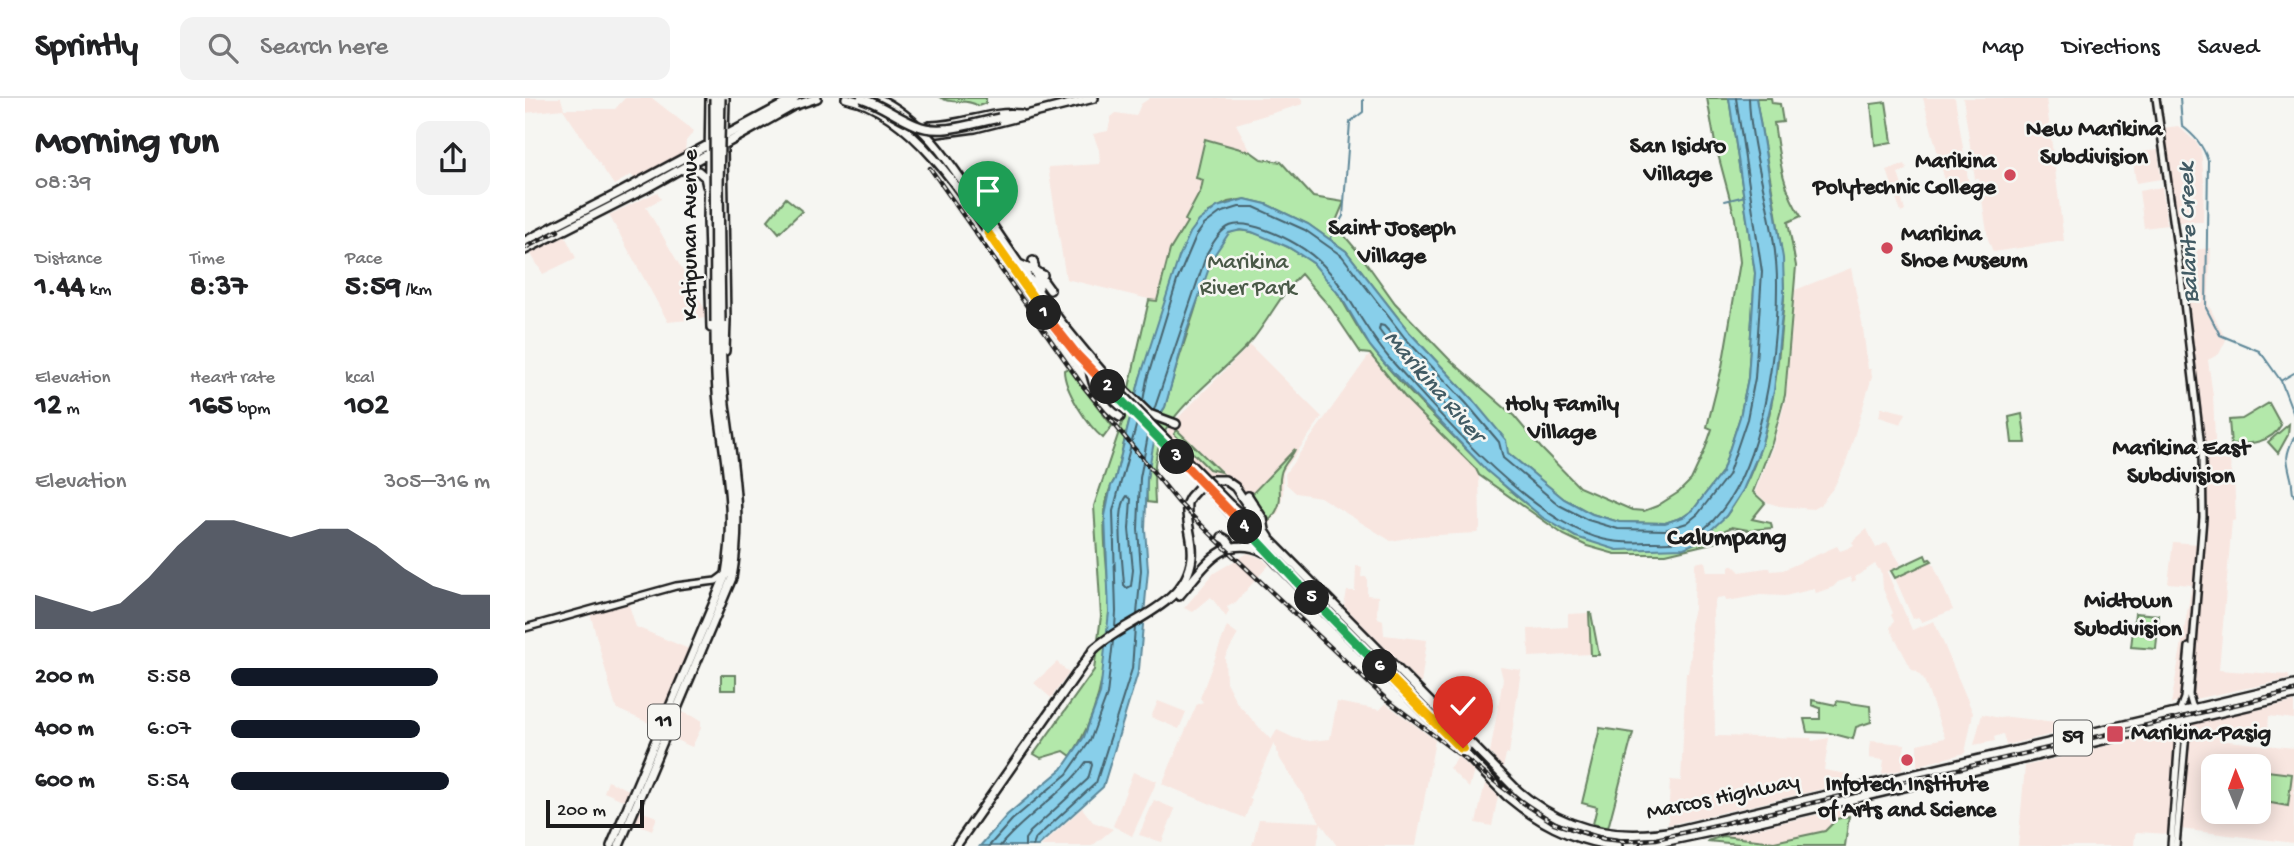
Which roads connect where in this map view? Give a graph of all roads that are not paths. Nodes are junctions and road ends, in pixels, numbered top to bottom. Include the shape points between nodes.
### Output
1 (817, 98) edge
2 (846, 98) edge
3 (861, 98) edge
4 (877, 98) edge
5 (1094, 98) edge
6 (2156, 98) edge
7 (801, 99) edge
8 (711, 100) edge
9 (723, 100) edge
10 (898, 111) junction
11 (1025, 114) junction
12 (937, 130) junction
13 (710, 131) junction
14 (727, 139) junction
15 (723, 145) junction
16 (710, 149) junction
17 (697, 152) junction
18 (941, 154) junction
19 (723, 157) junction
20 (679, 171) junction
21 (709, 180) junction
22 (723, 180) junction
23 (708, 196) junction
24 (724, 207) junction
25 (708, 209) junction
26 (584, 216) junction
27 (724, 217) junction
28 (708, 220) junction
29 (525, 241) edge
30 (525, 250) edge
31 (1018, 264) junction
32 (1035, 270) junction
33 (1050, 290) dead end
34 (1044, 301) junction
35 (1089, 368) junction
36 (719, 370) junction
37 (1122, 394) junction
38 (1120, 417) dead end
39 (1176, 424) dead end
40 (1210, 480) dead end
41 (1201, 486) dead end
42 (1248, 496) dead end
43 (1227, 506) junction
44 (1265, 531) junction
45 (1221, 537) dead end
46 (1271, 541) junction
47 (1230, 547) junction
48 (1255, 548) junction
49 (1269, 555) junction
50 (1218, 558) dead end
51 (726, 574) junction
52 (704, 582) junction
53 (717, 597) junction
54 (525, 628) edge
55 (2192, 637) junction
56 (2294, 685) edge
57 (2294, 695) edge
58 (2193, 709) junction
59 (2179, 712) junction
60 (2184, 721) junction
61 (1470, 743) junction
62 (1463, 750) junction
63 (1907, 777) junction
64 (1909, 786) junction
65 (1785, 804) junction
66 (1788, 815) junction
67 (1615, 835) junction
68 (965, 837) junction
69 (1692, 842) edge
70 (1612, 845) edge
71 (611, 846) edge
72 (619, 846) edge
73 (955, 846) edge
74 (962, 846) edge
75 (1618, 846) edge
76 (1644, 846) edge
77 (2173, 846) edge

1 - 7 main road
2 - 35 main road, Marcos Highway / 59 via 878,109 934,157 1036,303
3 - 11 main road, bridge via 927,129
4 - 10 main road, Marcos Highway / 59
5 - 11 main road
6 - 55 main road via 2202,455 2203,517
7 - 14 main road
8 - 9 main road
8 - 13 main road, Katipunan Avenue / 11
8 - 36 main road, Katipunan Avenue / 11, bridge
9 - 14 main road, Katipunan Avenue / 11
9 - 36 main road, Katipunan Avenue / 11, bridge
10 - 12 main road
10 - 18 main road, Marcos Highway / 59
11 - 12 main road via 975,128
12 - 18 main road
13 - 16 main road, Katipunan Avenue / 11
13 - 17 main road
14 - 15 main road, Katipunan Avenue / 11
14 - 16 main road
14 - 19 main road
15 - 16 main road
15 - 19 main road, Katipunan Avenue / 11
16 - 17 main road
16 - 20 main road
16 - 21 main road, Katipunan Avenue / 11
17 - 26 main road
18 - 31 main road, Marcos Highway / 59
19 - 22 main road, Katipunan Avenue / 11
20 - 23 main road via 702,173
20 - 26 main road
21 - 22 main road
21 - 23 main road, Katipunan Avenue / 11
22 - 24 main road, Katipunan Avenue / 11
23 - 25 main road, Katipunan Avenue / 11
24 - 25 main road via 717,213
24 - 27 main road, Katipunan Avenue / 11
25 - 28 main road, Katipunan Avenue / 11
26 - 29 main road
26 - 30 main road
27 - 28 main road
27 - 36 main road, Katipunan Avenue / 11 via 726,320
28 - 36 main road, Katipunan Avenue / 11 via 710,322
31 - 32 main road
31 - 34 main road, Marcos Highway / 59
32 - 33 main road
32 - 34 main road
34 - 37 main road, Marcos Highway / 59
35 - 37 main road, Marcos Highway / 59
35 - 38 main road via 1096,391
36 - 51 main road, Katipunan Avenue / 11 via 731,494
36 - 72 main road, Katipunan Avenue / 11 via 738,494 732,578
37 - 39 main road via 1149,414
37 - 43 main road, Marcos Highway / 59, bridge
40 - 44 main road via 1224,480 1235,487
41 - 68 main road via 1189,499 1187,510 1192,558 1186,579 1163,605 1094,649
42 - 44 main road
43 - 46 main road, Marcos Highway / 59
43 - 49 main road, Marcos Highway / 59
44 - 46 main road
45 - 47 main road
46 - 61 main road, Marcos Highway / 59
47 - 48 main road
47 - 68 main road via 1170,605 1116,636 1097,653
48 - 49 main road
48 - 50 main road via 1235,548
49 - 62 main road, Marcos Highway / 59
51 - 52 main road
51 - 53 main road, Katipunan Avenue / 11
52 - 53 main road via 715,586
52 - 54 main road
53 - 71 main road, Katipunan Avenue / 11
55 - 58 main road via 2189,700
55 - 59 main road
56 - 58 main road, Marcos Highway / 59
57 - 60 main road, Marcos Highway / 59
58 - 59 main road, Marcos Highway / 59
59 - 63 main road, Marcos Highway / 59
60 - 64 main road, Marcos Highway / 59
60 - 77 main road
61 - 62 main road
61 - 67 main road, Marcos Highway / 59 via 1544,811 1571,824
62 - 70 main road, Marcos Highway / 59 via 1507,796 1537,819 1576,838
63 - 64 main road
63 - 65 main road, Marcos Highway / 59
64 - 66 main road, Marcos Highway / 59
65 - 66 main road
65 - 67 main road, Marcos Highway / 59 via 1656,834
66 - 69 main road, Marcos Highway / 59
67 - 70 main road
68 - 73 main road
68 - 74 main road
69 - 76 main road, Marcos Highway / 59 via 1683,839
70 - 75 main road, Marcos Highway / 59

